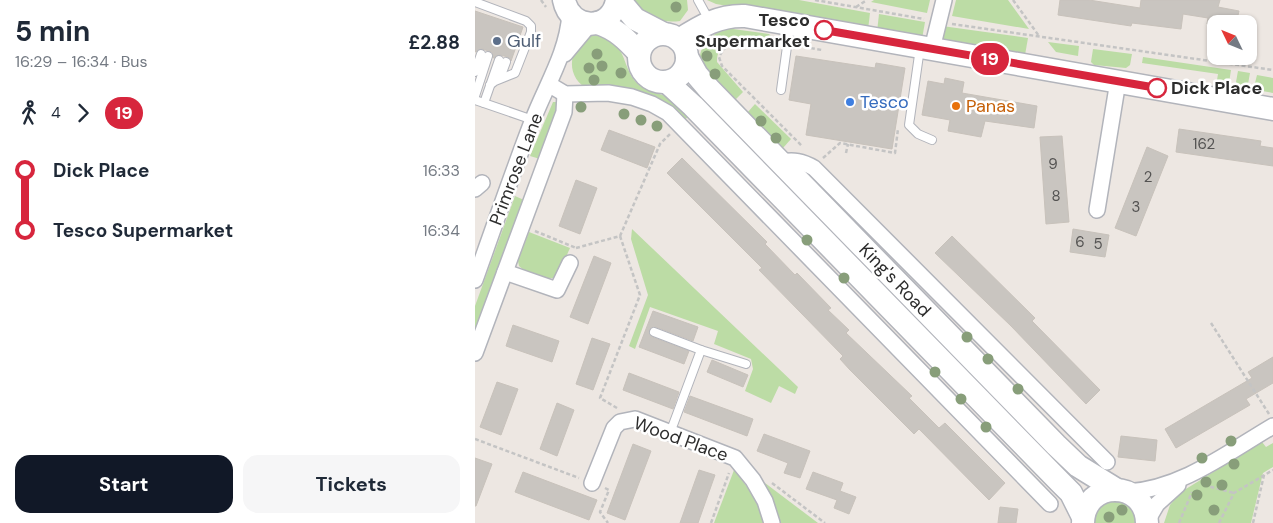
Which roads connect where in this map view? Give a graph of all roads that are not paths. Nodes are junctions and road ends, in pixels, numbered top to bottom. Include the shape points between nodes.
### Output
1 (618, 0) edge
2 (698, 0) edge
3 (945, 0) edge
4 (475, 2) edge
5 (567, 7) edge
6 (709, 21) junction
7 (594, 24) junction
8 (789, 34) junction
9 (676, 43) junction
10 (926, 48) junction
11 (639, 54) junction
12 (481, 56) edge
13 (561, 59) junction
14 (475, 72) edge
15 (500, 78) junction
16 (1118, 81) junction
17 (667, 82) junction
18 (490, 85) junction
19 (549, 85) junction
20 (781, 90) dead end
21 (565, 94) junction
22 (475, 98) edge
23 (484, 103) junction
24 (1273, 109) edge
25 (533, 120) junction
26 (933, 140) dead end
27 (781, 162) junction
28 (1097, 210) dead end
29 (570, 263) road end
30 (505, 272) junction
31 (475, 280) edge
32 (655, 332) dead end
33 (701, 350) junction
34 (475, 353) edge
35 (746, 364) dead end
36 (1273, 426) edge
37 (1073, 428) junction
38 (670, 433) junction
39 (1056, 445) junction
40 (1015, 452) junction
41 (1107, 462) dead end
42 (1193, 479) junction
43 (592, 483) road end
44 (1122, 491) junction
45 (1050, 504) dead end
46 (1083, 520) edge
47 (1147, 522) edge
48 (772, 523) edge

1 - 7 main road via 612,14
1 - 9 main road via 635,19
2 - 6 lane
3 - 10 street via 939,22
4 - 15 lane via 499,15 529,23 531,32 515,73
5 - 7 main road via 576,20
5 - 13 street, Primrose Lane via 569,27
6 - 8 main road via 732,15
6 - 9 main road
7 - 11 main road via 611,27
7 - 13 street, Primrose Lane
8 - 10 main road
8 - 20 lane
9 - 11 main road via 647,39
9 - 17 main road via 684,70
9 - 27 main road, King's Road via 709,89
10 - 16 main road
10 - 26 lane via 909,126
11 - 17 main road via 641,66 648,77
12 - 14 lane
12 - 22 lane
13 - 19 street, Primrose Lane
15 - 18 lane
15 - 18 lane via 503,61
16 - 24 main road
16 - 28 street
17 - 40 main road, King's Road
18 - 23 lane
19 - 21 street
19 - 25 street, Primrose Lane
21 - 30 street, Primrose Lane via 564,112
21 - 40 street via 608,93 632,97 660,108
22 - 23 lane
23 - 25 lane
25 - 31 street, Primrose Lane
27 - 37 street via 793,160 816,165
27 - 39 main road, King's Road
29 - 30 street via 557,290
30 - 34 street, Primrose Lane
32 - 33 lane
33 - 35 lane
33 - 38 lane
36 - 42 street
37 - 39 street
37 - 41 street
38 - 43 street, Wood Place via 635,419 619,422
38 - 48 street, Wood Place via 735,458 765,501
39 - 44 main road, King's Road via 1078,466
40 - 45 street
40 - 46 main road, King's Road via 1071,493
42 - 44 street via 1157,489
42 - 47 street via 1157,504
44 - 46 main road, King's Road via 1097,495 1089,502
44 - 47 main road, King's Road via 1143,505

